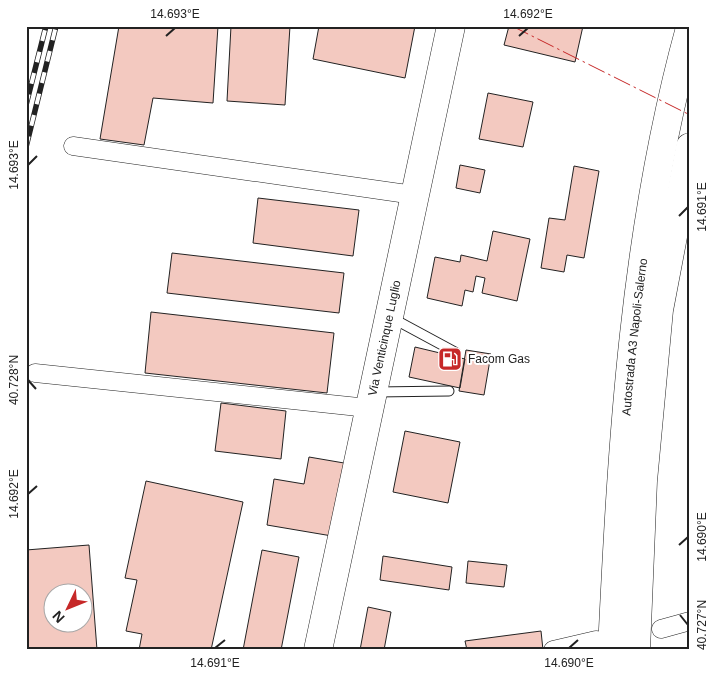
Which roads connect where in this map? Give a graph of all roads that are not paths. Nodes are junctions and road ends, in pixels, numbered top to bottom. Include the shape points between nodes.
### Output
1 (451, 26) edge
2 (690, 28) edge
3 (73, 146) dead end
4 (690, 147) edge
5 (414, 195) junction
6 (388, 315) junction
7 (455, 352) dead end
8 (35, 373) dead end
9 (448, 391) dead end
10 (369, 400) junction
11 (690, 621) edge
12 (661, 629) dead end
13 (604, 645) edge
14 (318, 650) edge
15 (553, 650) edge
16 (636, 650) edge

1 - 5 main road, Via Venticinque Luglio
2 - 13 main road, Autostrada A3 Napoli-Salerno via 660,150 638,294
3 - 5 street
4 - 16 main road, Autostrada A3 Napoli-Salerno via 659,310 643,481
5 - 6 main road, Via Venticinque Luglio
6 - 7 lane
6 - 10 main road, Via Venticinque Luglio
8 - 10 street
9 - 10 lane
10 - 14 main road, Via Venticinque Luglio
11 - 12 street
13 - 15 street

